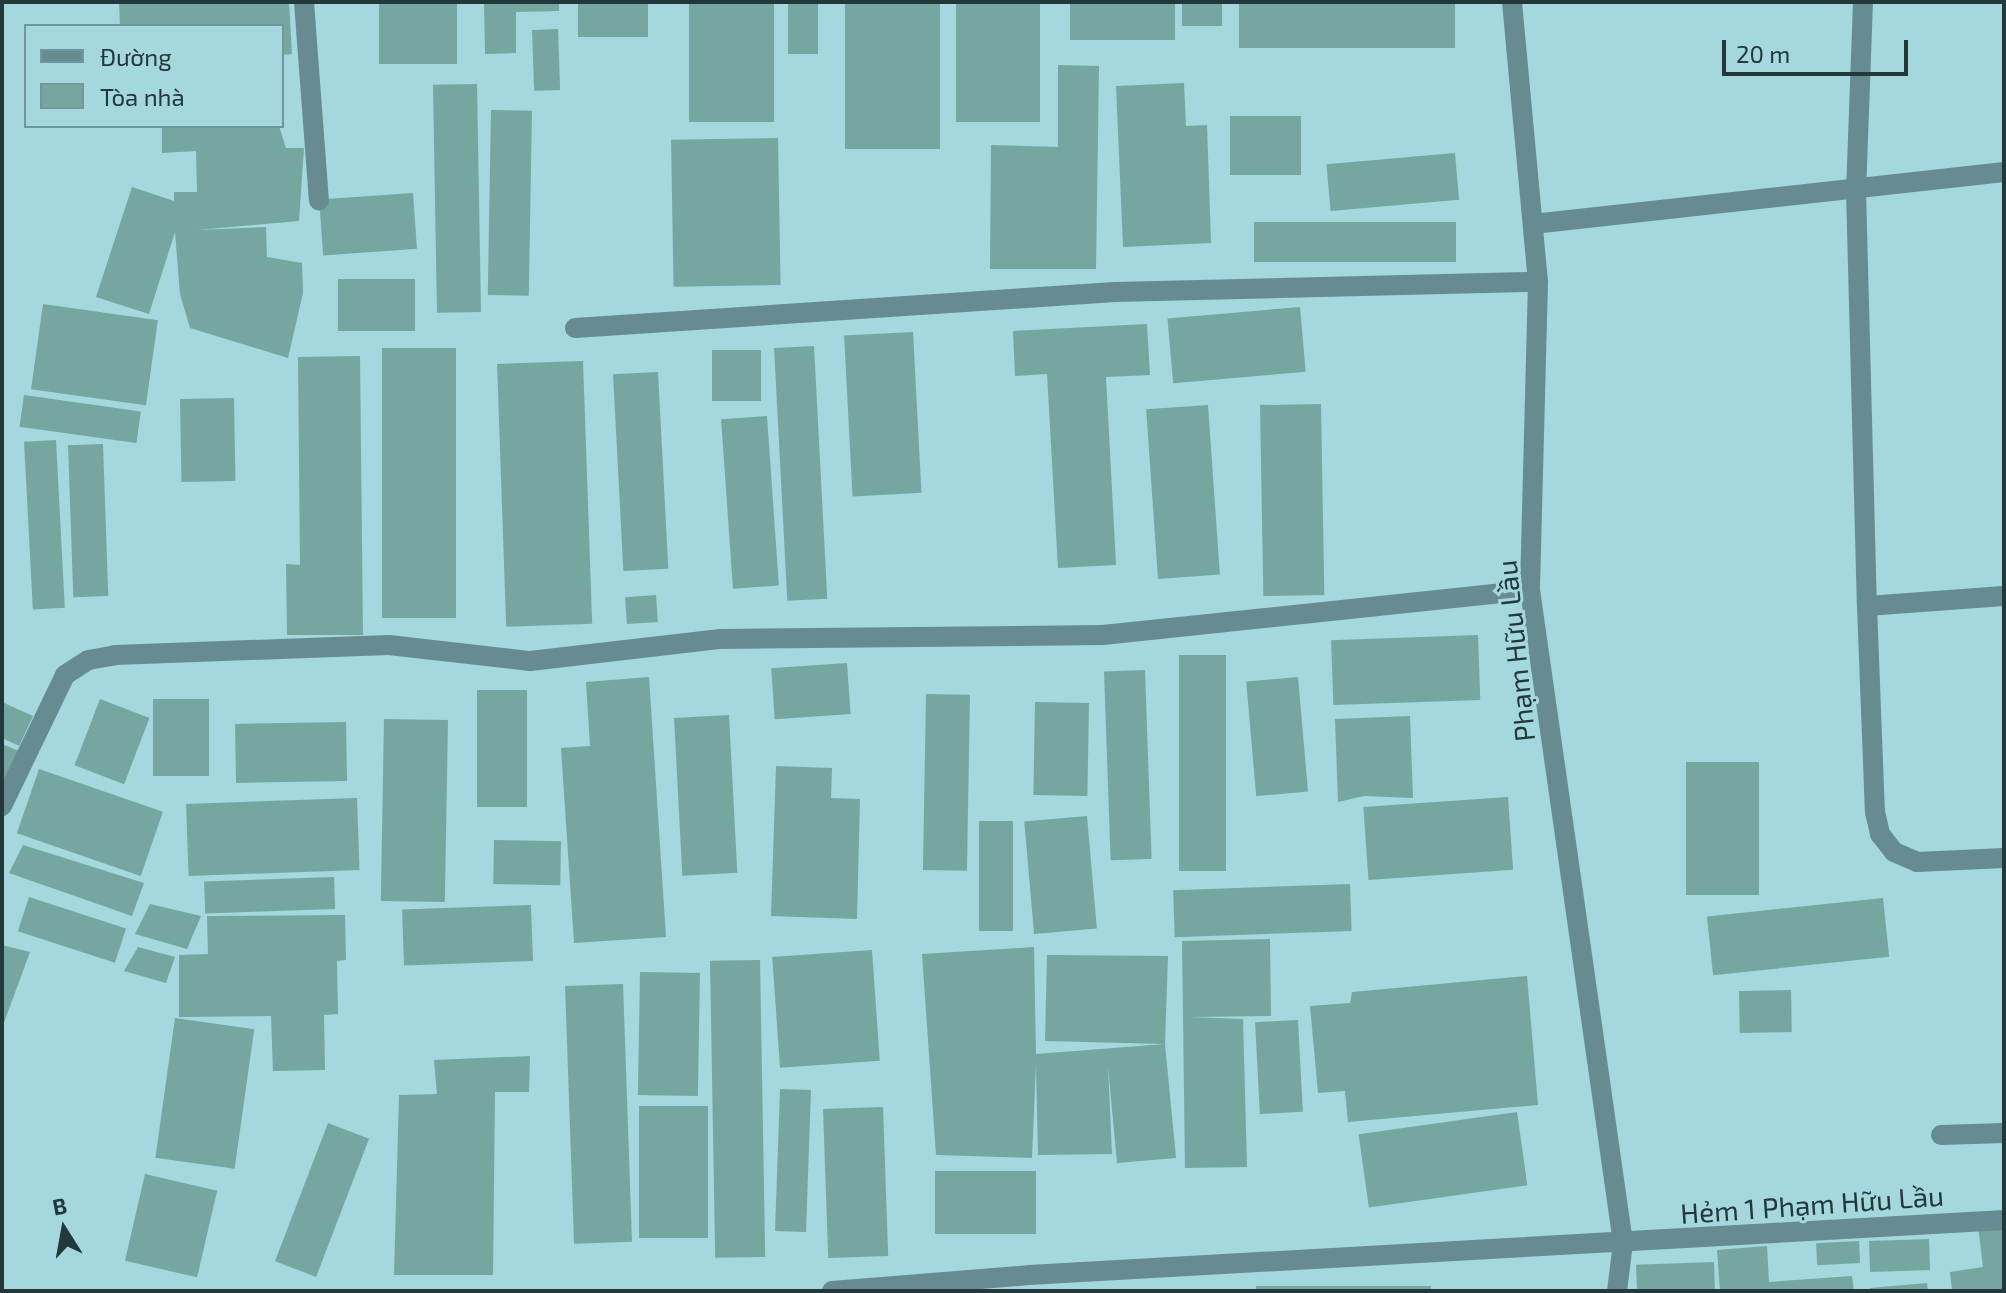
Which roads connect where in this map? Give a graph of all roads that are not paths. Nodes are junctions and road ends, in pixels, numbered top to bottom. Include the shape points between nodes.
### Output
1 (304, 2) edge
2 (1512, 2) edge
3 (1863, 2) edge
4 (2004, 172) edge
5 (1856, 190) junction
6 (319, 200) dead end
7 (1533, 224) junction
8 (1538, 282) junction
9 (575, 328) dead end
10 (1530, 590) junction
11 (2004, 596) edge
12 (1867, 606) junction
13 (2, 806) edge
14 (2004, 858) edge
15 (2004, 1133) edge
16 (1941, 1135) dead end
17 (2004, 1220) edge
18 (1623, 1243) junction
19 (832, 1291) edge
20 (1617, 1291) edge

1 - 6 street
2 - 7 street, Phạm Hữu Lầu
3 - 5 street
4 - 5 street
5 - 7 street
5 - 12 street
7 - 8 street, Phạm Hữu Lầu
8 - 9 street via 1115,292
8 - 10 street, Phạm Hữu Lầu
10 - 13 street via 1103,635 721,639 530,661 389,645 115,655 88,660 65,675
10 - 18 street, Phạm Hữu Lầu
11 - 12 street
12 - 14 street via 1880,834 1894,852 1917,862
15 - 16 street
17 - 18 street, Hẻm 1 Phạm Hữu Lầu
18 - 19 street, Hẻm 1 Phạm Hữu Lầu via 1029,1275
18 - 20 street, Phạm Hữu Lầu

